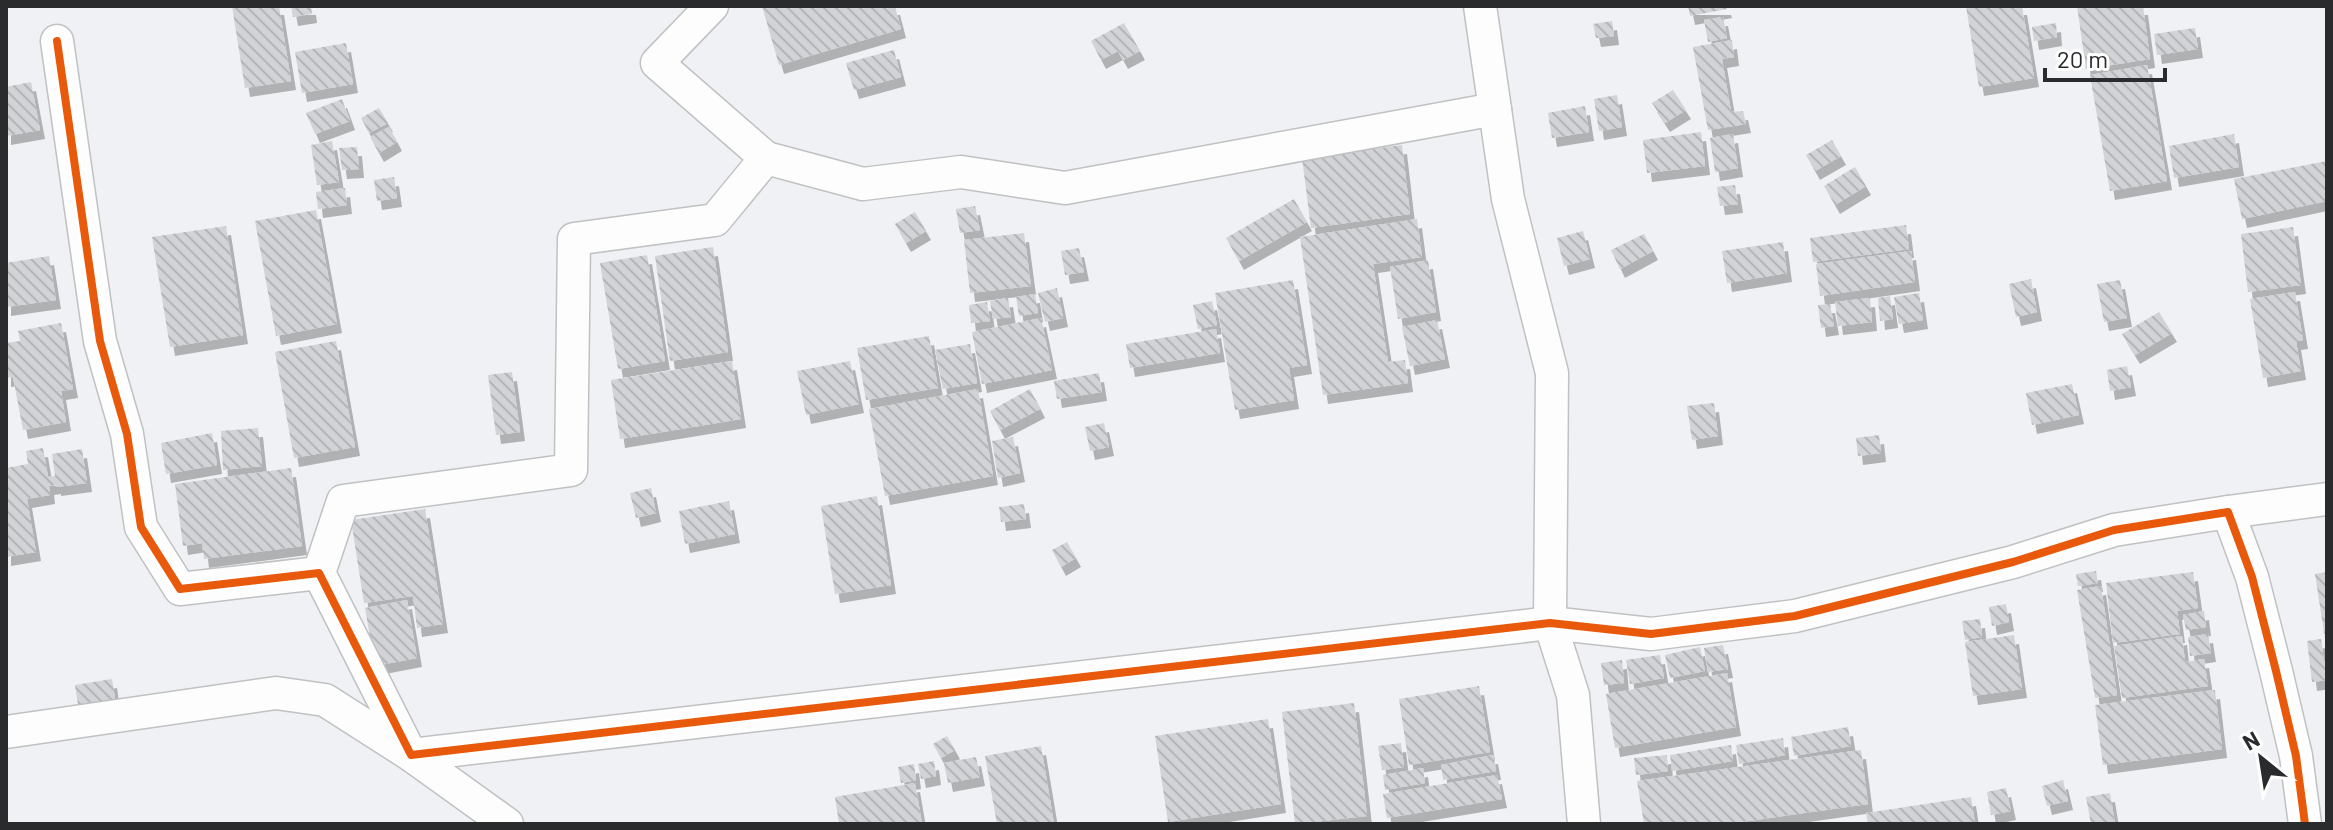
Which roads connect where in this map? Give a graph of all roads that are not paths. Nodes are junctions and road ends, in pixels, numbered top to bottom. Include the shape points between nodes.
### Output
1 (712, 6) edge
2 (1480, 6) edge
3 (57, 41) dead end
4 (1495, 109) junction
5 (766, 158) junction
6 (2327, 499) edge
7 (2228, 512) junction
8 (319, 573) junction
9 (1550, 623) junction
10 (6, 732) edge
11 (411, 755) junction
12 (507, 824) edge
13 (1584, 824) edge
14 (2305, 824) edge

1 - 5 street via 657,63
2 - 4 street
3 - 8 street via 100,341 127,434 141,527 180,589
4 - 5 street via 1065,188 961,172 863,184
4 - 9 street via 1508,199 1552,373
5 - 8 street via 715,220 574,239 571,470 343,501
6 - 7 street
7 - 9 street via 2114,530 2013,562 1795,616 1651,634
7 - 14 street via 2252,577 2276,671
8 - 11 street
9 - 11 street
9 - 13 street via 1573,695
10 - 11 street via 276,693 325,700
11 - 12 street

